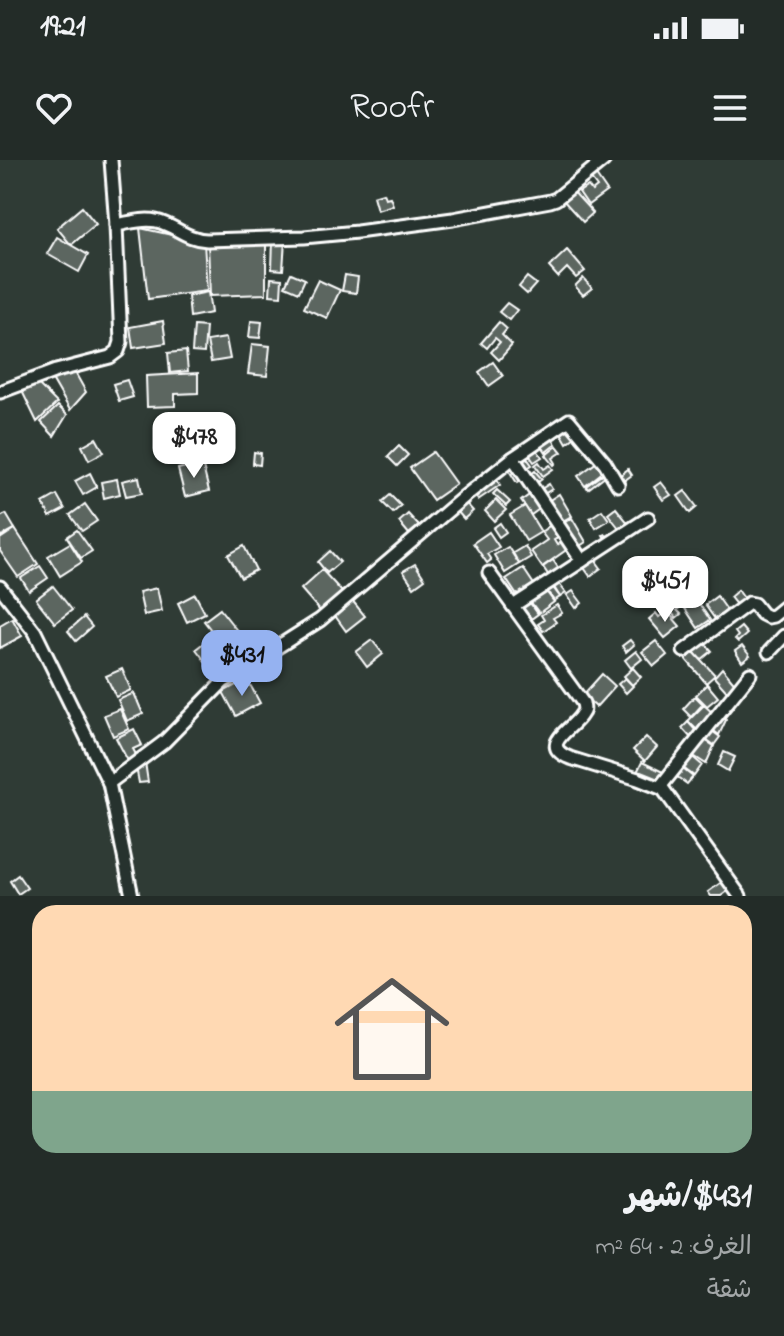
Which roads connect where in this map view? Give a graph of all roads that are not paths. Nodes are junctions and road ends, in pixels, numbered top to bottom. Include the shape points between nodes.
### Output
1 (111, 160) edge
2 (601, 161) edge
3 (116, 225) junction
4 (0, 392) edge
5 (513, 458) junction
6 (618, 485) dead end
7 (648, 518) dead end
8 (582, 561) junction
9 (489, 573) dead end
10 (0, 587) edge
11 (513, 606) junction
12 (784, 607) edge
13 (784, 636) edge
14 (684, 651) dead end
15 (769, 652) dead end
16 (750, 674) dead end
17 (109, 783) junction
18 (660, 787) junction
19 (132, 896) edge
20 (740, 896) edge

1 - 3 street
2 - 3 street via 556,199 412,226 207,240 157,221
3 - 4 street via 118,351
5 - 6 street via 569,420
5 - 8 street
5 - 17 street via 320,620 215,688 164,742
7 - 8 street
8 - 11 street
9 - 11 street
10 - 17 street via 35,632
11 - 18 street via 583,703 582,714 558,739 560,753
12 - 14 street via 768,617 751,603
13 - 15 street
16 - 18 street
17 - 19 street
18 - 20 street

